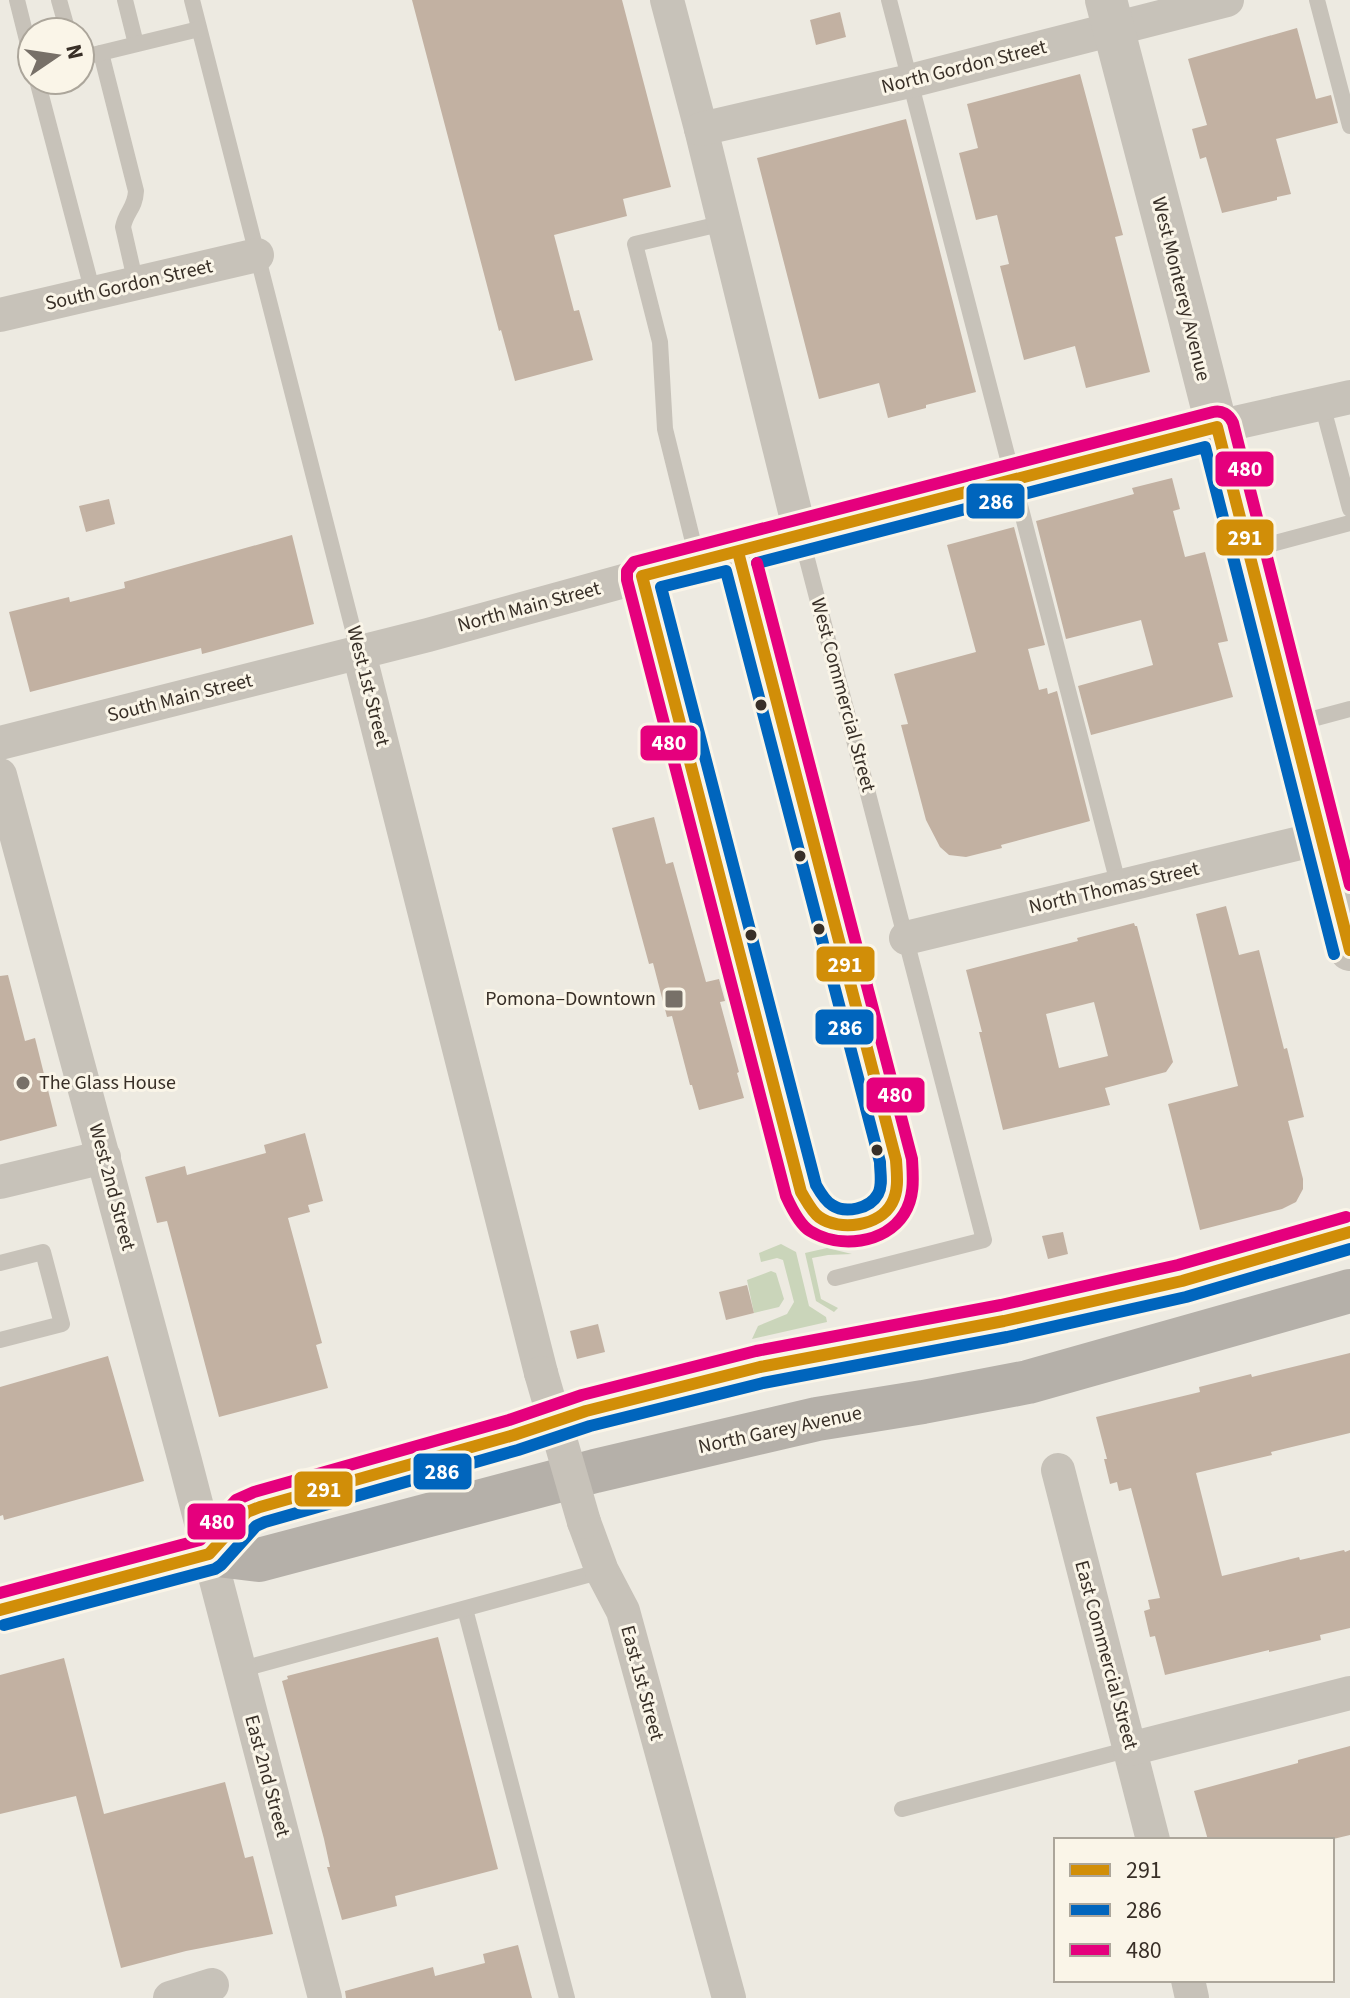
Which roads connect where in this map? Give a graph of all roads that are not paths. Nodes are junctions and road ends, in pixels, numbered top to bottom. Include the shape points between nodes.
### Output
1 (125, 0) edge
2 (192, 0) edge
3 (667, 0) edge
4 (889, 0) edge
5 (1227, 0) edge
6 (1317, 0) edge
7 (1110, 15) edge
8 (199, 29) junction
9 (136, 44) junction
10 (101, 53) junction
11 (96, 54) edge
12 (910, 81) junction
13 (41, 96) edge
14 (1350, 126) edge
15 (701, 129) junction
16 (724, 223) junction
17 (257, 255) junction
18 (136, 284) junction
19 (93, 293) junction
20 (0, 315) edge
21 (1336, 401) edge
22 (1217, 427) junction
23 (1013, 480) junction
24 (1350, 509) edge
25 (1350, 523) edge
26 (801, 536) junction
27 (1249, 550) junction
28 (738, 552) junction
29 (698, 562) junction
30 (642, 576) junction
31 (359, 653) junction
32 (1350, 709) edge
33 (1292, 724) junction
34 (0, 743) edge
35 (0, 775) edge
36 (1321, 838) junction
37 (1119, 887) junction
38 (1347, 927) edge
39 (906, 938) junction
40 (104, 1157) junction
41 (0, 1182) edge
42 (1350, 1232) edge
43 (0, 1263) edge
44 (835, 1278) dead end
45 (1350, 1291) edge
46 (0, 1340) edge
47 (541, 1373) joint
48 (1058, 1470) dead end
49 (209, 1554) junction
50 (602, 1571) junction
51 (465, 1609) junction
52 (0, 1610) edge
53 (239, 1670) junction
54 (1350, 1693) edge
55 (1130, 1749) junction
56 (902, 1809) dead end
57 (1152, 1838) edge
58 (212, 1985) dead end
59 (170, 1998) edge
60 (325, 1998) edge
61 (567, 1998) edge
62 (729, 1998) edge

1 - 9 lane
2 - 8 lane, West 1st Street
3 - 15 street, West Commercial Street
4 - 12 lane
5 - 7 street, North Gordon Street
6 - 14 lane
7 - 12 street, North Gordon Street
7 - 22 street, West Monterey Avenue
8 - 9 lane
8 - 17 lane, West 1st Street
9 - 10 lane
10 - 11 lane
10 - 18 lane via 136,191 123,227
12 - 15 street, North Gordon Street
12 - 23 lane
13 - 19 lane
15 - 16 street, West Commercial Street
16 - 26 street, West Commercial Street
16 - 29 lane via 635,244 660,342 665,429
17 - 18 street, South Gordon Street
17 - 31 lane, West 1st Street
18 - 19 street, South Gordon Street
19 - 20 street, South Gordon Street
21 - 22 street, North Main Street
21 - 24 lane
22 - 23 street, North Main Street
22 - 27 street, West Monterey Avenue
23 - 26 street, North Main Street
23 - 37 lane
25 - 27 lane
26 - 28 street, North Main Street
26 - 39 lane, West Commercial Street
27 - 33 street, West Monterey Avenue
28 - 29 street, North Main Street
28 - 30 lane via 896,1160 891,1205 877,1219 856,1225 818,1217 801,1192
29 - 30 street, North Main Street
30 - 31 street, North Main Street
31 - 34 street, South Main Street
31 - 47 street, West 1st Street
32 - 33 lane
33 - 36 street, West Monterey Avenue
35 - 40 street, West 2nd Street
36 - 37 street, North Thomas Street
36 - 38 street, West Monterey Avenue
37 - 39 street, North Thomas Street
39 - 44 lane, West Commercial Street via 984,1240
40 - 41 street
40 - 49 street, West 2nd Street
42 - 49 main road via 1182,1281 760,1367 586,1411 260,1507 247,1512
43 - 46 lane via 43,1252 62,1324
45 - 49 main road, North Garey Avenue via 1028,1382 817,1419 259,1560
47 - 50 street, East 1st Street, bridge
48 - 55 street, East Commercial Street
49 - 52 main road
49 - 53 street, East 2nd Street
50 - 51 lane
50 - 62 street, East 1st Street via 623,1611
51 - 53 lane
51 - 61 lane
53 - 60 street, East 2nd Street
54 - 55 street
55 - 56 lane
55 - 57 street, East Commercial Street
58 - 59 street

